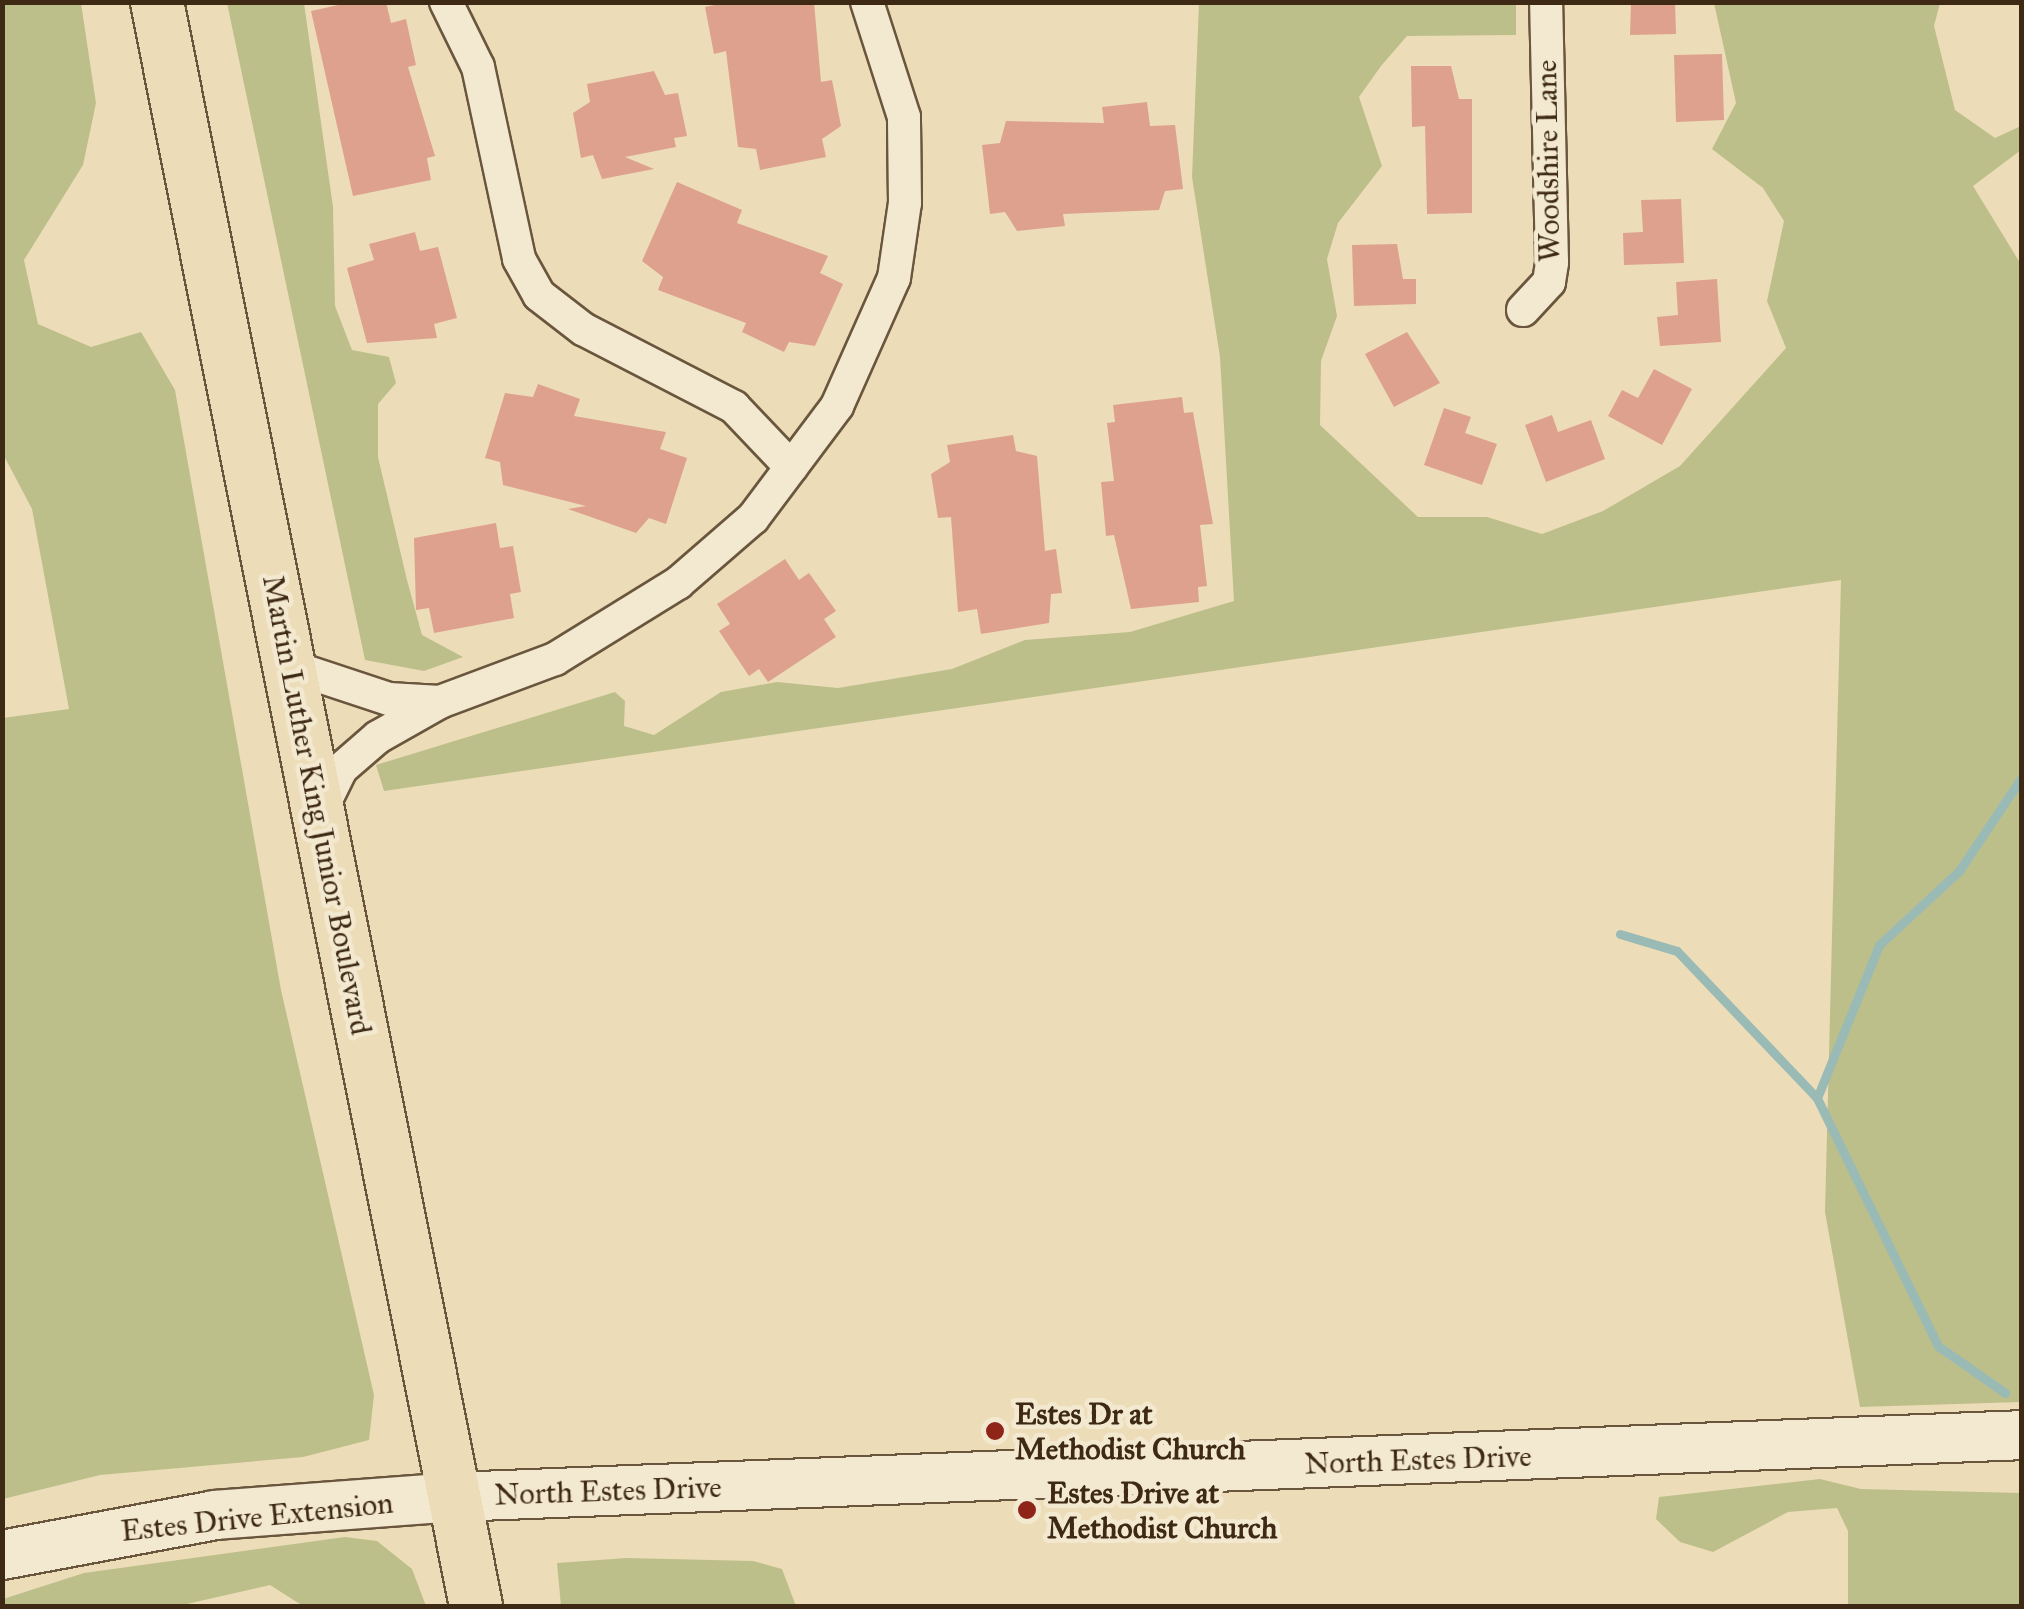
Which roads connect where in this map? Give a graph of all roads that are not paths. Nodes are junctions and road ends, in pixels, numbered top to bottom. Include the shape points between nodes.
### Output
1 (157, 2) edge
2 (446, 2) edge
3 (867, 2) edge
4 (1546, 2) edge
5 (1523, 310) dead end
6 (791, 467) junction
7 (290, 666) junction
8 (440, 702) junction
9 (319, 814) junction
10 (2022, 1435) edge
11 (454, 1497) junction
12 (2, 1555) edge
13 (476, 1606) edge

1 - 7 main road, Martin Luther King Junior Boulevard
2 - 6 street via 478,67 519,258 539,295 583,329 734,406
3 - 6 street via 904,117 894,278 838,406
4 - 5 street, Woodshire Lane via 1552,262 1549,282
6 - 8 street via 753,518 644,608 556,659
7 - 8 street via 389,700
7 - 9 main road, Martin Luther King Junior Boulevard
8 - 9 street via 341,769
9 - 11 main road, Martin Luther King Junior Boulevard
10 - 11 main road, North Estes Drive
11 - 12 main road, Estes Drive Extension via 197,1518
11 - 13 main road, Martin Luther King Junior Boulevard

